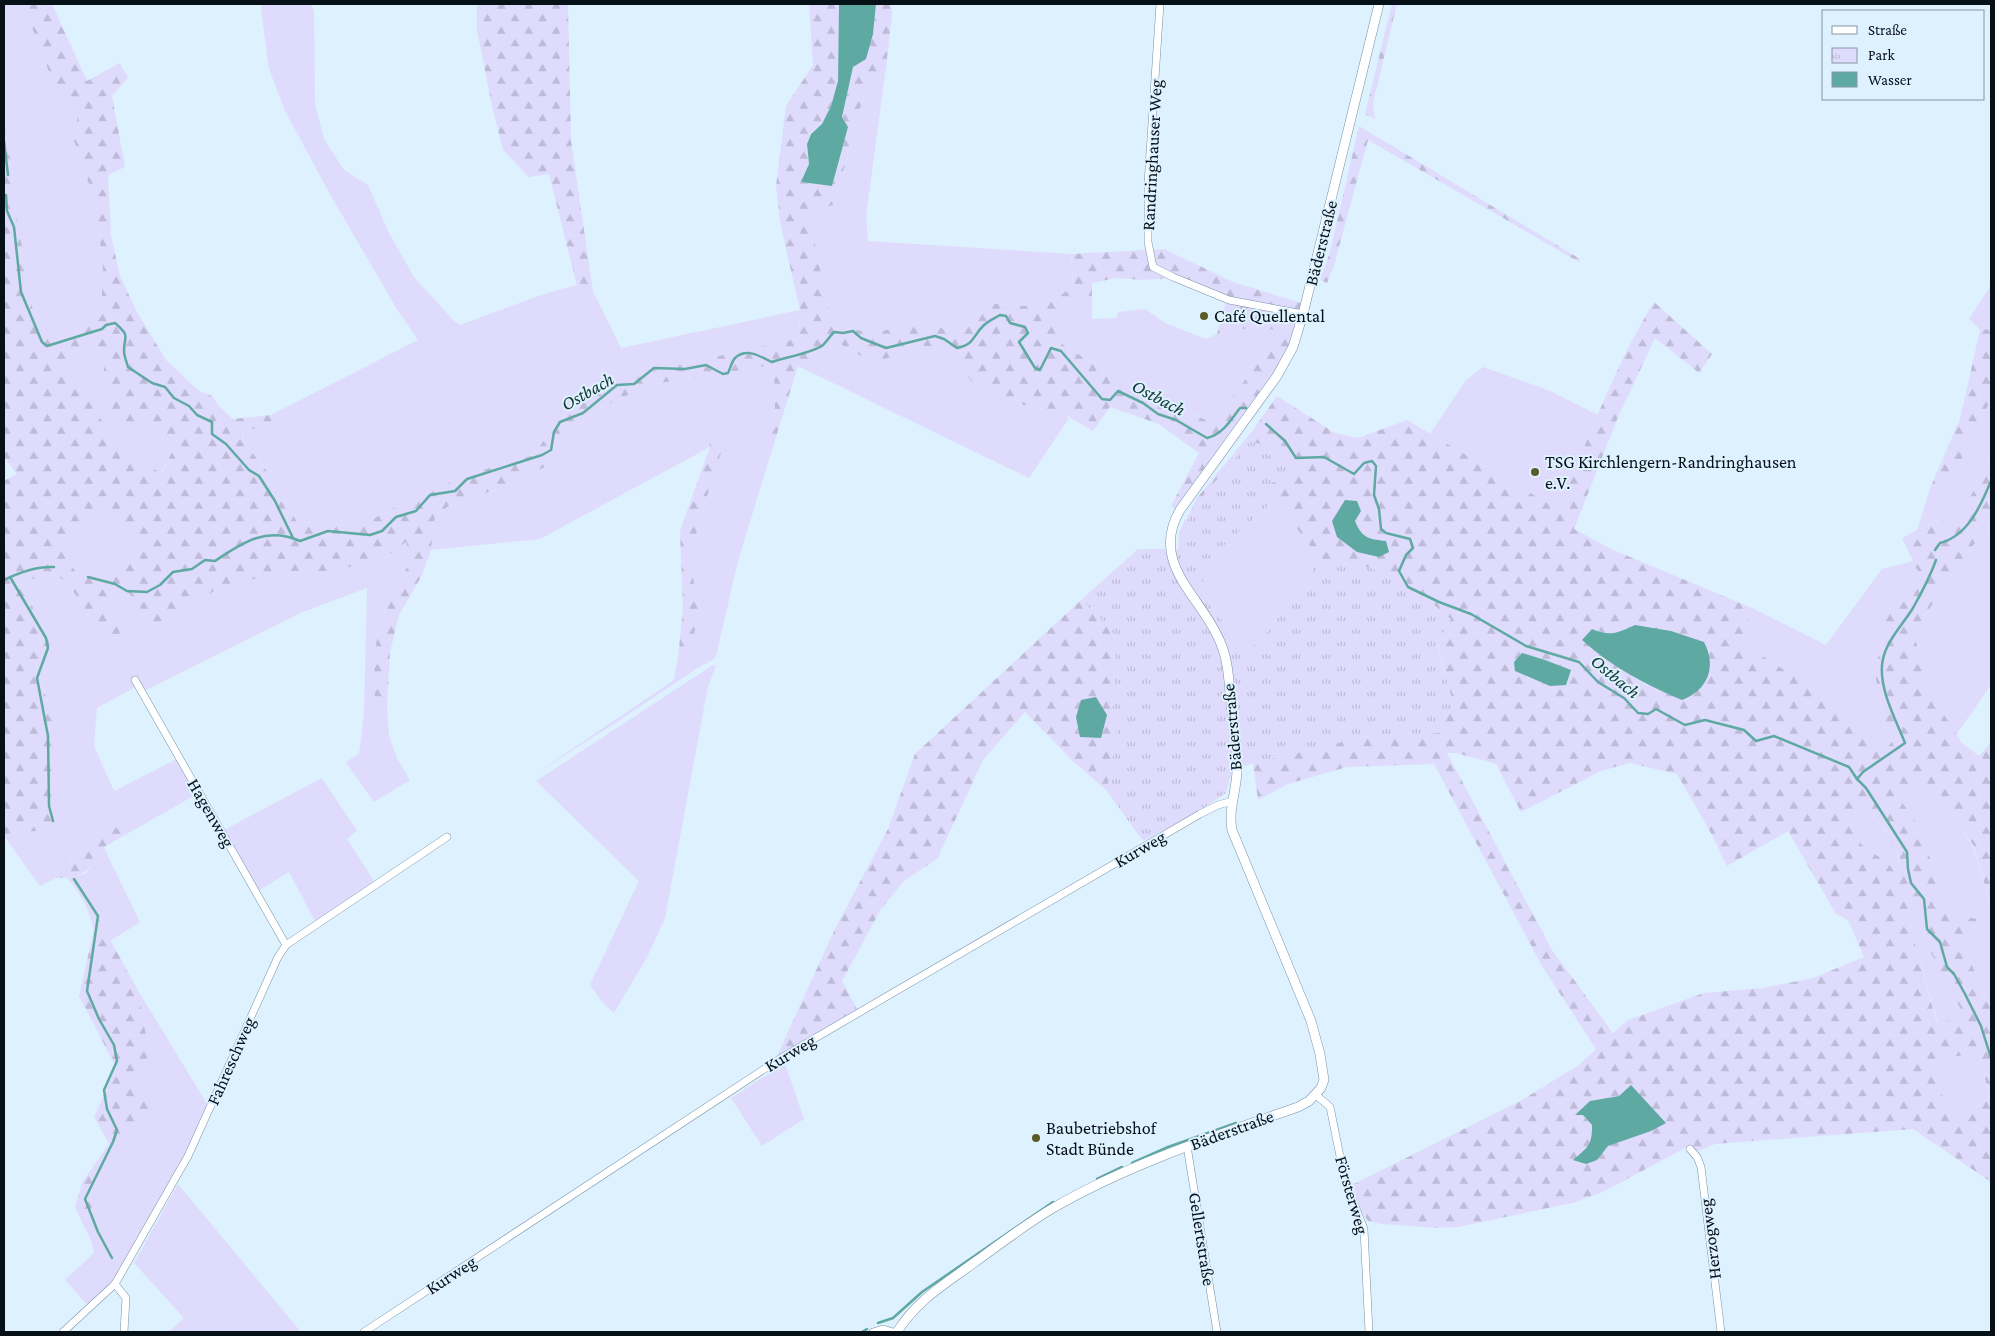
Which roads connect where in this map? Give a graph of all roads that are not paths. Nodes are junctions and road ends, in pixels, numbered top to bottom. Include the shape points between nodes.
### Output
1 (1160, 4) edge
2 (1379, 4) edge
3 (1304, 314) junction
4 (135, 680) dead end
5 (1233, 800) junction
6 (447, 837) dead end
7 (286, 945) junction
8 (1316, 1095) junction
9 (1187, 1146) junction
10 (1690, 1149) dead end
11 (115, 1284) junction
12 (898, 1331) edge
13 (63, 1332) edge
14 (124, 1332) edge
15 (364, 1332) edge
16 (873, 1332) edge
17 (1217, 1332) edge
18 (1369, 1332) edge
19 (1721, 1332) edge

1 - 3 street, Randringhauser Weg via 1148,183 1148,242 1153,267 1228,300
2 - 3 street, Bäderstraße
3 - 5 street, Bäderstraße via 1284,365 1180,510 1170,538 1174,566 1216,632 1224,653 1237,756
4 - 7 street, Hagenweg
5 - 8 street, Bäderstraße via 1230,820 1235,840 1310,1021 1320,1054 1324,1080
5 - 15 street, Kurweg via 1200,814 780,1058
6 - 7 street, Fahreschweg
7 - 11 street, Fahreschweg via 188,1156
8 - 9 street, Bäderstraße via 1298,1107
8 - 18 street, Försterweg via 1330,1107 1345,1181 1364,1229
9 - 12 street, Bäderstraße via 1052,1208 929,1295
9 - 17 street, Gellertstraße
10 - 19 street, Herzogweg via 1701,1168
11 - 13 street, Fahreschweg
11 - 14 street via 126,1298
12 - 16 street via 883,1329

